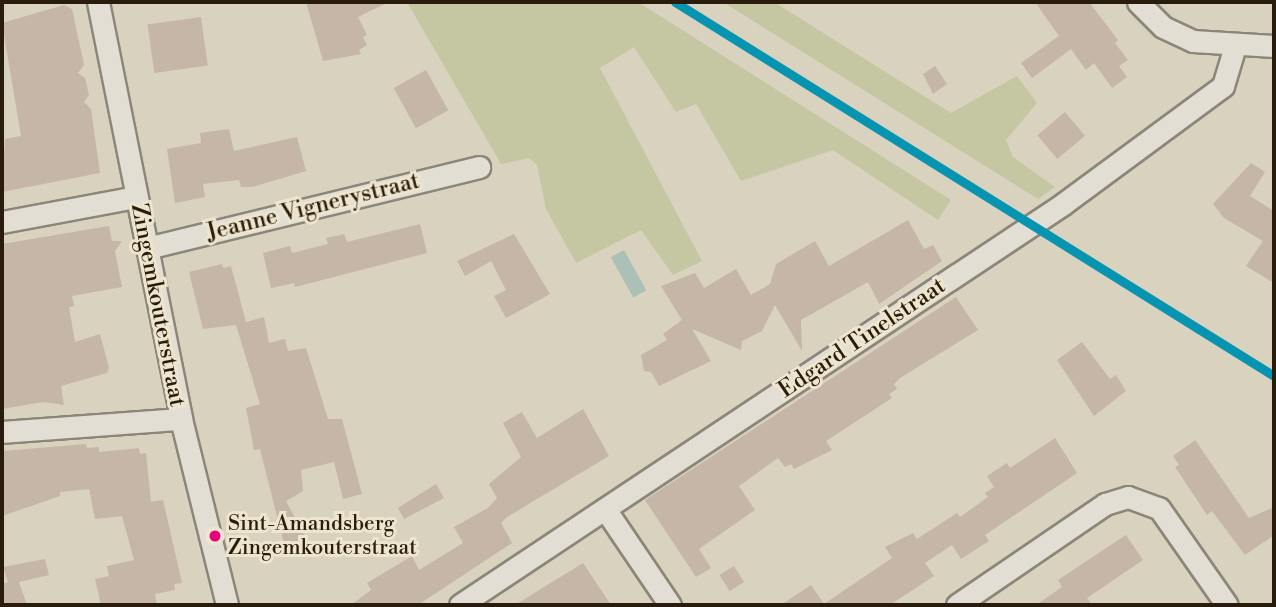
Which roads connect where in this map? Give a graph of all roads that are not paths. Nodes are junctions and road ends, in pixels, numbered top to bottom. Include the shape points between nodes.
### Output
1 (99, 2) edge
2 (1138, 2) edge
3 (1235, 46) junction
4 (1274, 46) edge
5 (479, 167) dead end
6 (136, 197) junction
7 (2, 222) edge
8 (147, 248) junction
9 (181, 419) junction
10 (2, 432) edge
11 (605, 509) junction
12 (227, 605) edge
13 (460, 605) edge
14 (670, 605) edge
15 (957, 605) edge
16 (1227, 605) edge

1 - 6 street, Zingemkouterstraat
2 - 3 street via 1163,27 1194,41
3 - 4 street
3 - 11 street, Edgard Tinelstraat via 1223,86 1063,204
5 - 8 street, Jeanne Vignerystraat
6 - 7 street
6 - 8 street, Zingemkouterstraat
8 - 9 street, Zingemkouterstraat
9 - 10 street
9 - 12 street, Zingemkouterstraat
11 - 13 street, Edgard Tinelstraat
11 - 14 street
15 - 16 street via 1105,504 1128,497 1159,508

